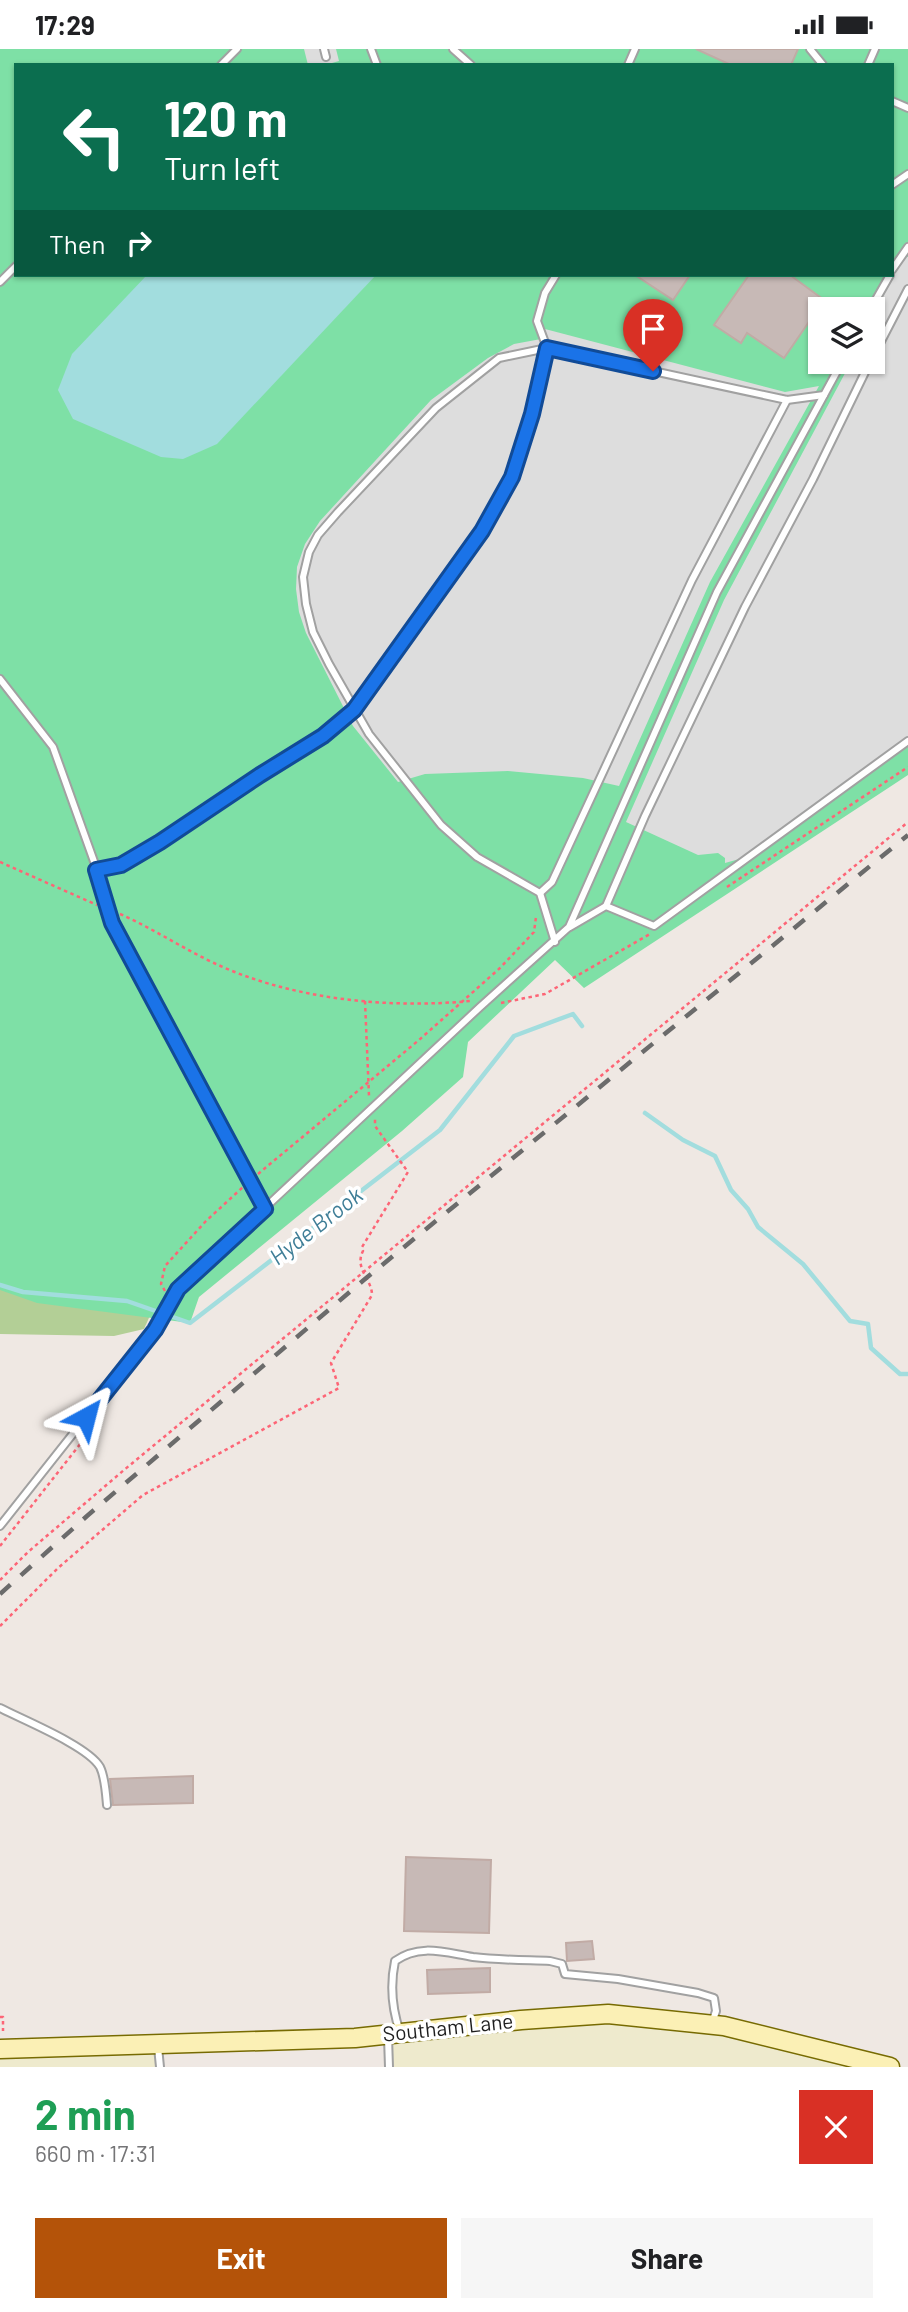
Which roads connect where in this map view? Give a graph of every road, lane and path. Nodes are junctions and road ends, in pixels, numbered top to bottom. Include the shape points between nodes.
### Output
1 (237, 49) edge
2 (324, 49) edge
3 (453, 49) edge
4 (810, 49) edge
5 (326, 57) dead end
6 (223, 63) edge
7 (469, 63) edge
8 (821, 63) edge
9 (908, 247) edge
10 (894, 267) edge
11 (14, 268) edge
12 (555, 277) edge
13 (887, 277) edge
14 (0, 282) edge
15 (908, 289) edge
16 (877, 297) edge
17 (885, 334) edge
18 (547, 348) junction
19 (835, 374) edge
20 (864, 374) edge
21 (824, 395) junction
22 (787, 400) junction
23 (0, 679) edge
24 (354, 710) junction
25 (908, 741) edge
26 (908, 822) edge
27 (0, 862) edge
28 (96, 870) junction
29 (540, 893) junction
30 (606, 906) junction
31 (108, 909) junction
32 (569, 927) junction
33 (555, 942) junction
34 (365, 1001) junction
35 (463, 1002) junction
36 (480, 1007) junction
37 (369, 1082) junction
38 (375, 1105) junction
39 (250, 1180) junction
40 (265, 1209) junction
41 (362, 1273) junction
42 (171, 1302) junction
43 (0, 1525) edge
44 (0, 1580) edge
45 (0, 1626) edge
46 (0, 1708) edge
47 (107, 1805) dead end
48 (711, 2025) junction
49 (394, 2034) junction
50 (158, 2045) junction
51 (0, 2049) edge
52 (160, 2067) edge
53 (389, 2067) edge
54 (890, 2067) edge

1 - 6 lane
2 - 5 lane
3 - 7 lane
4 - 8 lane
9 - 10 lane
11 - 14 lane
12 - 18 lane via 537,321
13 - 16 lane
15 - 17 lane
18 - 22 lane
18 - 24 lane via 512,477 482,531
18 - 24 lane via 499,358 444,401 318,535 303,577 306,604 313,632
19 - 21 lane
20 - 30 lane via 745,607
21 - 22 lane
21 - 32 lane via 717,592
22 - 29 lane via 692,580 552,882
23 - 28 lane via 53,747
24 - 28 lane via 323,736 160,842 121,865
24 - 29 lane via 441,825 477,857
25 - 30 lane via 654,926
26 - 41 path
27 - 31 path
28 - 31 lane
29 - 33 lane
29 - 35 path via 534,932
30 - 32 lane
31 - 34 path via 216,964 311,994
31 - 39 lane
32 - 33 lane
33 - 36 lane
34 - 35 path
34 - 37 path
35 - 36 path via 473,1000
35 - 37 path
36 - 38 lane
37 - 38 path via 369,1099
37 - 39 path
38 - 40 lane
38 - 41 path via 375,1126 408,1172 362,1247
39 - 40 lane
39 - 42 path via 165,1266 161,1284
40 - 42 lane via 178,1289
41 - 44 path via 124,1470
41 - 45 path via 372,1295 331,1363 339,1388 143,1495 58,1568
42 - 43 lane
46 - 47 lane via 93,1758 101,1769
48 - 49 street, Southam Lane via 608,2014
48 - 49 lane via 714,1998 698,1993 565,1974 562,1964 550,1961 473,1957 443,1950 405,1953 395,1961
48 - 54 street, Southam Lane
49 - 50 street, Southam Lane
49 - 53 lane
50 - 51 street, Southam Lane
50 - 52 lane

